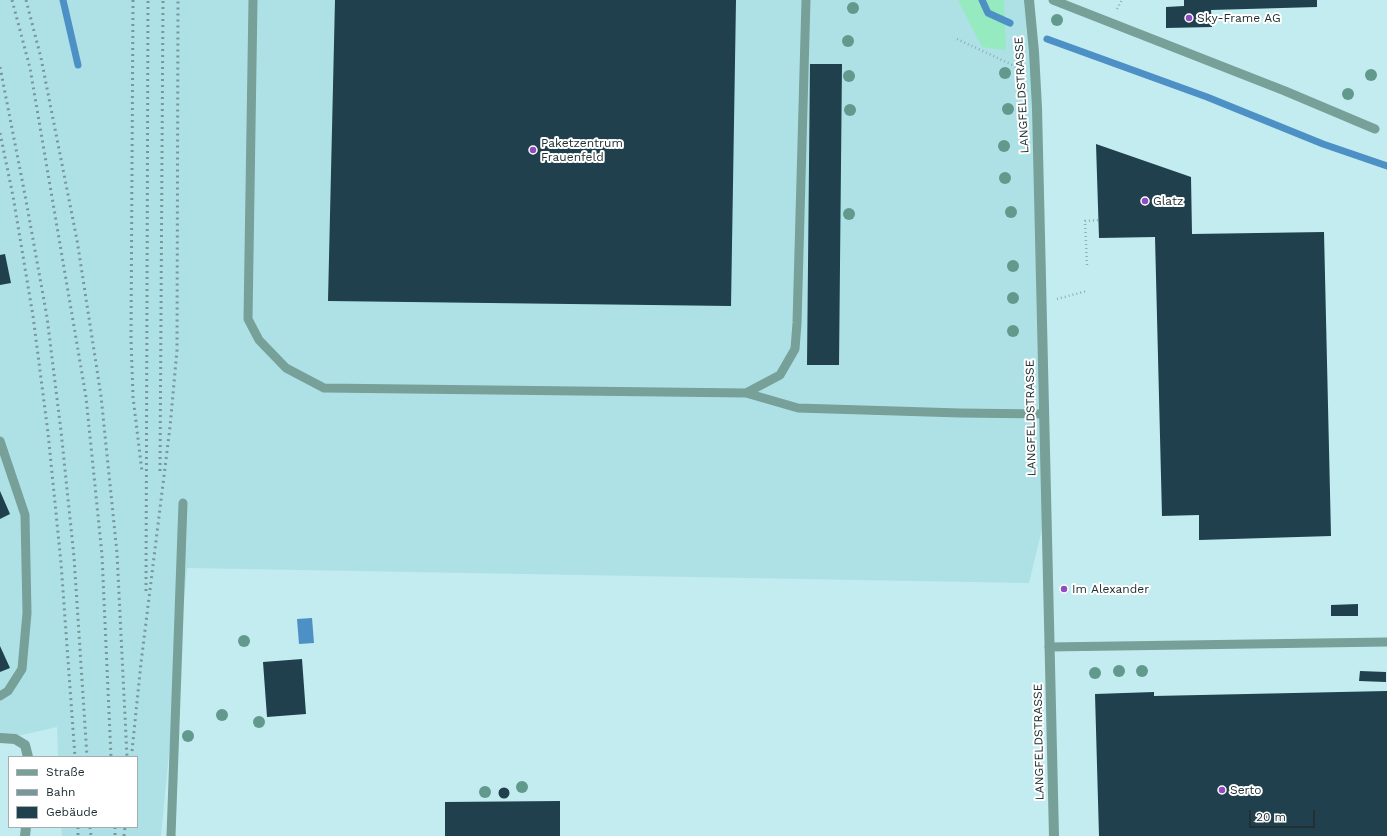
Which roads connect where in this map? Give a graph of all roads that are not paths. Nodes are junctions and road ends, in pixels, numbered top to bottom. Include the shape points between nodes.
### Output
1 (253, 0) edge
2 (806, 0) edge
3 (1029, 0) edge
4 (1053, 0) edge
5 (1375, 129) dead end
6 (746, 393) junction
7 (1044, 414) junction
8 (0, 441) edge
9 (183, 503) dead end
10 (1387, 642) edge
11 (1049, 647) junction
12 (0, 696) edge
13 (0, 738) edge
14 (28, 756) edge
15 (171, 836) edge
16 (1054, 836) edge

1 - 6 lane via 248,319 259,340 286,368 324,388
2 - 6 lane via 795,349 780,375
3 - 7 street, LANGFELDSTRASSE via 1037,108
4 - 5 lane
6 - 7 lane via 798,408
7 - 11 street, LANGFELDSTRASSE
8 - 12 lane via 25,514 27,613 22,669 8,691
9 - 15 lane
10 - 11 lane
11 - 16 street, LANGFELDSTRASSE
13 - 14 street via 15,738 25,745

